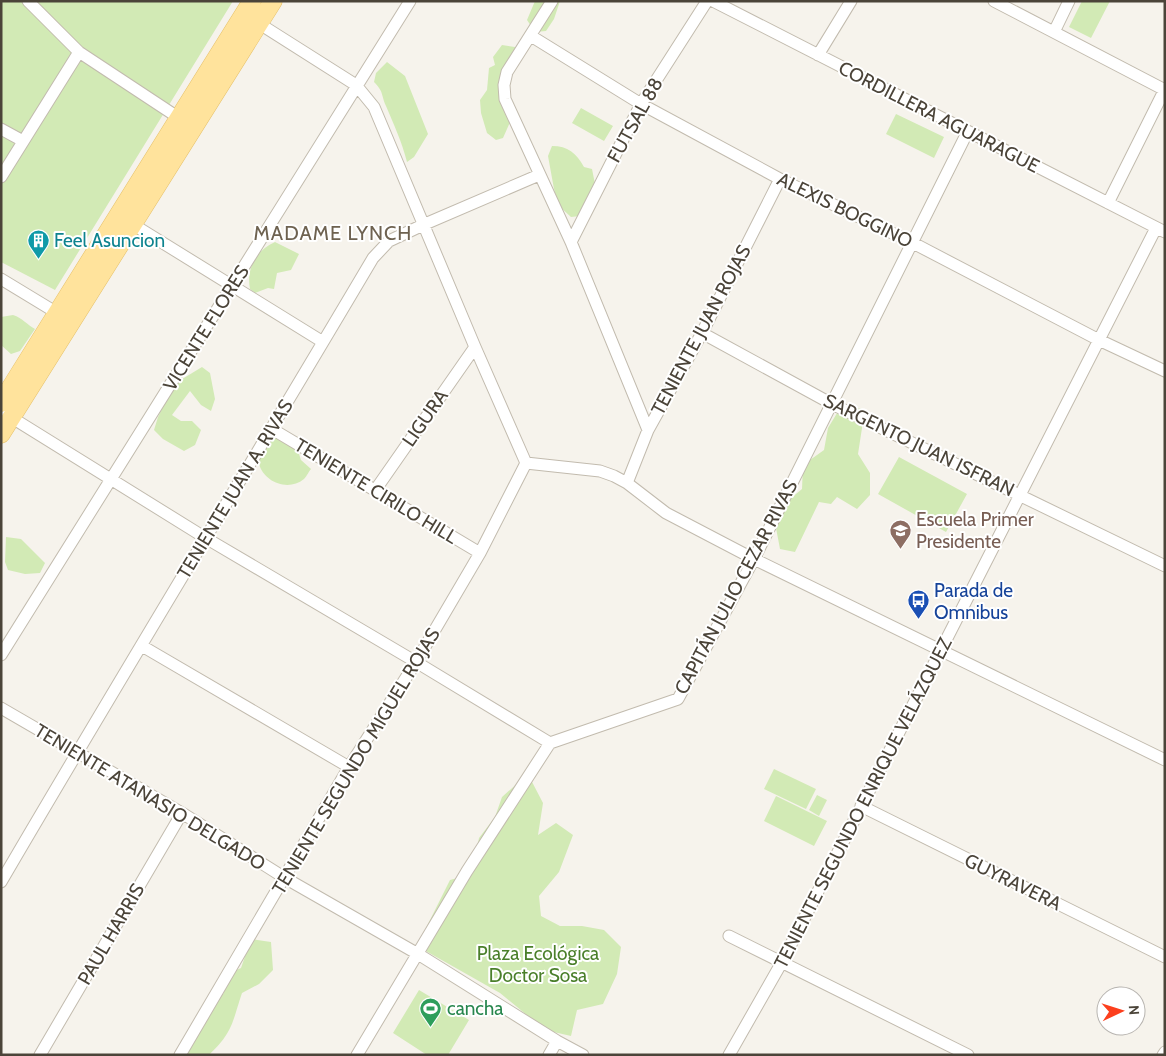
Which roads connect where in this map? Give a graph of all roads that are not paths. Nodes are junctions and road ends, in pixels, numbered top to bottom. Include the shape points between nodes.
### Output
1 (28, 1) edge
2 (273, 1) edge
3 (410, 1) edge
4 (552, 1) edge
5 (707, 1) edge
6 (713, 1) edge
7 (851, 1) edge
8 (994, 1) edge
9 (1069, 1) edge
10 (252, 13) edge
11 (1054, 32) junction
12 (531, 36) junction
13 (79, 52) junction
14 (818, 55) junction
15 (356, 85) junction
16 (1165, 90) edge
17 (641, 104) junction
18 (179, 118) junction
19 (1, 129) edge
20 (967, 133) junction
21 (23, 141) junction
22 (539, 175) junction
23 (1, 177) edge
24 (780, 178) junction
25 (1108, 203) junction
26 (125, 221) junction
27 (425, 224) junction
28 (1160, 230) edge
29 (571, 242) junction
30 (913, 243) junction
31 (1, 280) edge
32 (233, 286) junction
33 (64, 317) junction
34 (702, 333) junction
35 (1098, 340) junction
36 (323, 342) junction
37 (474, 346) junction
38 (1165, 371) edge
39 (1, 403) edge
40 (832, 404) junction
41 (7, 414) edge
42 (272, 429) junction
43 (648, 430) junction
44 (1, 434) edge
45 (526, 463) junction
46 (111, 478) junction
47 (627, 483) junction
48 (376, 489) junction
49 (1020, 495) junction
50 (204, 537) junction
51 (480, 553) junction
52 (754, 559) junction
53 (1165, 566) edge
54 (142, 646) junction
55 (941, 650) junction
56 (1, 655) edge
57 (416, 662) junction
58 (1, 708) edge
59 (550, 744) junction
60 (76, 753) junction
61 (1165, 760) edge
62 (349, 767) junction
63 (861, 806) junction
64 (182, 813) junction
65 (285, 878) junction
66 (1, 882) edge
67 (729, 936) dead end
68 (418, 954) junction
69 (1165, 957) edge
70 (782, 962) junction
71 (557, 1041) junction
72 (40, 1055) edge
73 (180, 1055) edge
74 (356, 1055) edge
75 (549, 1055) edge
76 (583, 1055) edge
77 (729, 1055) edge
78 (968, 1055) edge

1 - 13 street
2 - 10 main road
3 - 15 street, VICENTE FLORES
4 - 12 street
5 - 17 street, FUTSAL 88
6 - 14 street, CORDILLERA AGUARAGUE
7 - 14 street
8 - 11 street
9 - 11 street
10 - 15 street
10 - 18 main road
10 - 26 main road
11 - 16 street
12 - 17 street, ALEXIS BOGGINO
12 - 22 street via 507,72 504,85 505,99
13 - 18 street
13 - 21 street
14 - 20 street, CORDILLERA AGUARAGUE
15 - 27 street via 374,107
15 - 32 street, VICENTE FLORES
16 - 25 street
17 - 24 street, ALEXIS BOGGINO
17 - 29 street, FUTSAL 88
18 - 26 main road
19 - 21 street
20 - 25 street, CORDILLERA AGUARAGUE
20 - 30 street, CAPITÁN JULIO CEZAR RIVAS
21 - 23 street
22 - 27 street, TENIENTE JUAN A. RIVAS
22 - 29 street
24 - 30 street, ALEXIS BOGGINO
24 - 34 street, TENIENTE JUAN ROJAS
25 - 28 street, CORDILLERA AGUARAGUE
26 - 32 street
26 - 33 main road
27 - 36 street, TENIENTE JUAN A. RIVAS via 389,241 373,258
27 - 37 street
28 - 35 street, TENIENTE SEGUNDO ENRIQUE VELÁZQUEZ
29 - 43 street
30 - 35 street, ALEXIS BOGGINO
30 - 40 street, CAPITÁN JULIO CEZAR RIVAS
31 - 33 street
32 - 36 street
32 - 46 street, VICENTE FLORES
33 - 39 main road
33 - 41 main road
34 - 40 street, SARGENTO JUAN ISFRAN
34 - 43 street, TENIENTE JUAN ROJAS
35 - 38 street, ALEXIS BOGGINO
35 - 49 street, TENIENTE SEGUNDO ENRIQUE VELÁZQUEZ
36 - 42 street, TENIENTE JUAN A. RIVAS
37 - 45 street
37 - 48 street, LIGURA
40 - 49 street, SARGENTO JUAN ISFRAN
40 - 52 street, CAPITÁN JULIO CEZAR RIVAS
41 - 44 main road
41 - 46 street
42 - 48 street, TENIENTE CIRILO HILL
42 - 50 street, TENIENTE JUAN A. RIVAS
43 - 47 street, TENIENTE JUAN ROJAS
45 - 47 street via 600,471
45 - 51 street, TENIENTE SEGUNDO MIGUEL ROJAS
46 - 50 street
46 - 56 street, VICENTE FLORES
47 - 52 street via 666,513
48 - 51 street, TENIENTE CIRILO HILL
49 - 53 street, SARGENTO JUAN ISFRAN
49 - 55 street, TENIENTE SEGUNDO ENRIQUE VELÁZQUEZ
50 - 54 street, TENIENTE JUAN A. RIVAS
50 - 57 street
51 - 57 street, TENIENTE SEGUNDO MIGUEL ROJAS
52 - 55 street
52 - 59 street, CAPITÁN JULIO CEZAR RIVAS via 678,699
54 - 60 street, TENIENTE JUAN A. RIVAS
54 - 62 street
55 - 61 street
55 - 63 street, TENIENTE SEGUNDO ENRIQUE VELÁZQUEZ
57 - 59 street
57 - 62 street, TENIENTE SEGUNDO MIGUEL ROJAS
58 - 60 street, TENIENTE ATANASIO DELGADO
59 - 68 street via 467,871
60 - 64 street, TENIENTE ATANASIO DELGADO
60 - 66 street, TENIENTE JUAN A. RIVAS
62 - 65 street, TENIENTE SEGUNDO MIGUEL ROJAS
63 - 69 street, GUYRAVERA
63 - 70 street, TENIENTE SEGUNDO ENRIQUE VELÁZQUEZ
64 - 65 street, TENIENTE ATANASIO DELGADO
64 - 72 street, PAUL HARRIS
65 - 68 street, TENIENTE ATANASIO DELGADO
65 - 73 street, TENIENTE SEGUNDO MIGUEL ROJAS
67 - 70 street
68 - 71 street, TENIENTE ATANASIO DELGADO
68 - 74 street
70 - 77 street, TENIENTE SEGUNDO ENRIQUE VELÁZQUEZ
70 - 78 street
71 - 75 street
71 - 76 street, TENIENTE ATANASIO DELGADO

